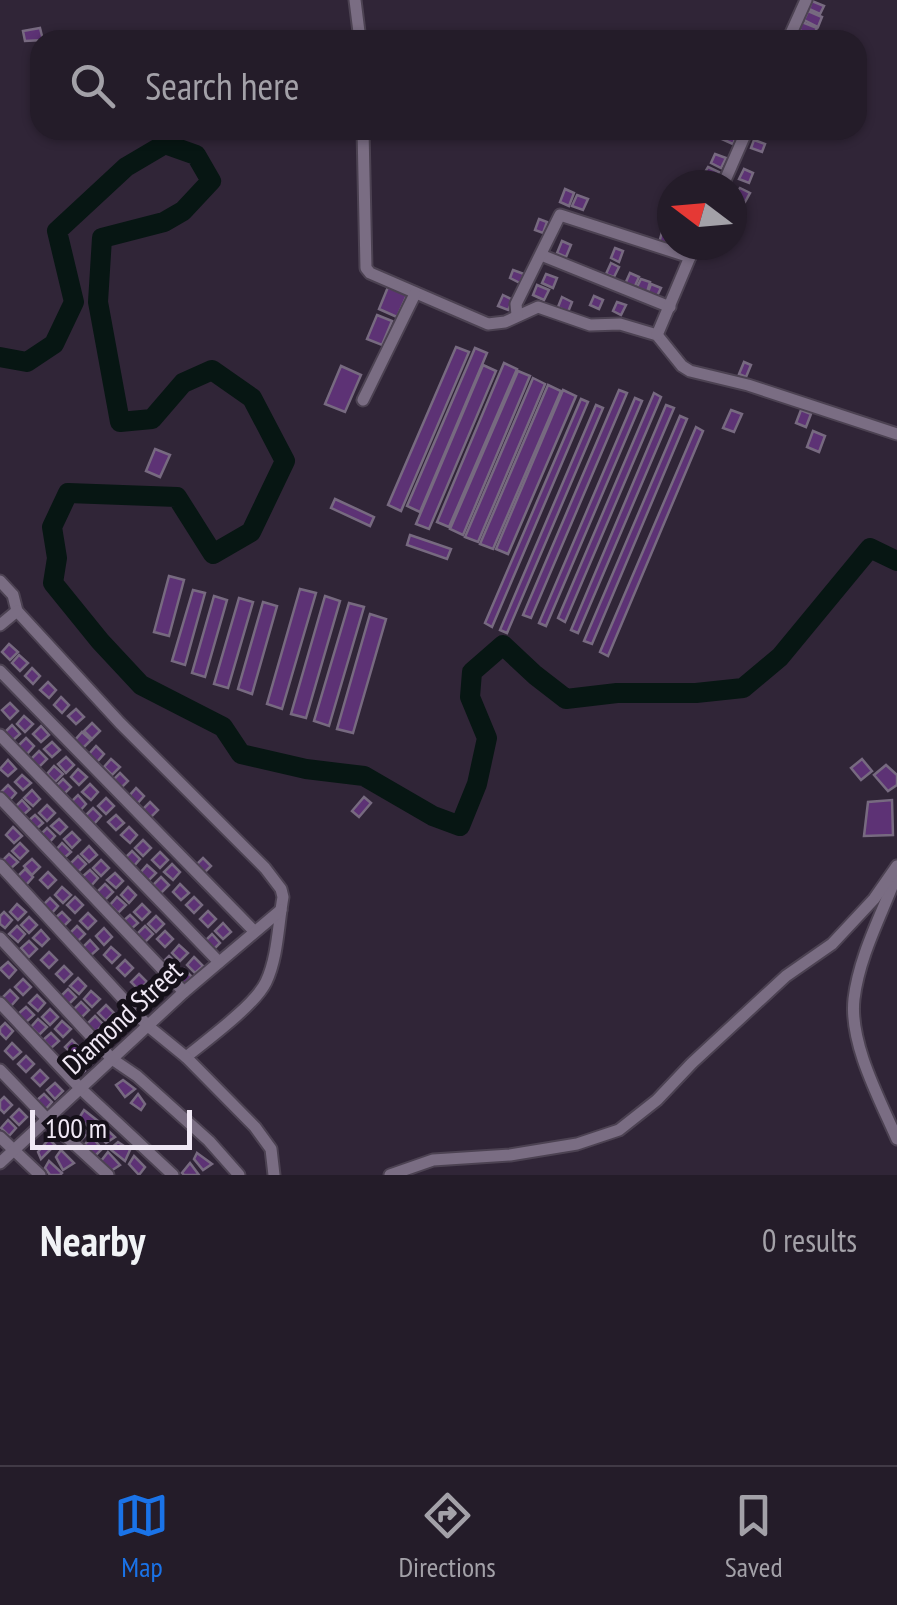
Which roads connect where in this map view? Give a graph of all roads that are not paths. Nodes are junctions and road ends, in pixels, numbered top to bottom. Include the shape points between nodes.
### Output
1 (356, 0) edge
2 (806, 0) edge
3 (359, 30) edge
4 (792, 30) edge
5 (363, 140) edge
6 (743, 140) edge
7 (729, 170) edge
8 (657, 241) edge
9 (542, 256) junction
10 (689, 260) edge
11 (415, 294) junction
12 (670, 308) junction
13 (517, 314) junction
14 (657, 335) junction
15 (363, 400) dead end
16 (897, 434) edge
17 (0, 581) edge
18 (17, 612) junction
19 (0, 625) edge
20 (0, 671) edge
21 (0, 735) edge
22 (0, 798) edge
23 (0, 865) edge
24 (897, 866) edge
25 (897, 874) edge
26 (280, 910) junction
27 (254, 931) junction
28 (0, 938) edge
29 (219, 962) junction
30 (184, 992) junction
31 (0, 1003) edge
32 (148, 1026) junction
33 (186, 1057) junction
34 (112, 1059) junction
35 (0, 1070) edge
36 (81, 1089) junction
37 (48, 1120) junction
38 (0, 1136) edge
39 (897, 1139) edge
40 (14, 1151) junction
41 (0, 1163) edge
42 (40, 1175) edge
43 (108, 1175) edge
44 (173, 1175) edge
45 (240, 1175) edge
46 (274, 1175) edge
47 (390, 1175) edge

1 - 3 street
2 - 4 street
5 - 11 street via 366,268
6 - 7 street
8 - 9 street via 560,215
9 - 12 street
9 - 13 street
10 - 12 street
11 - 13 street via 481,322 498,324
11 - 15 street
12 - 14 street
13 - 14 street via 538,306 590,325 620,324
14 - 16 street via 690,370
17 - 18 street
18 - 19 street
18 - 26 street via 265,868 281,889
20 - 27 street
21 - 29 street
22 - 30 street
23 - 32 street
24 - 47 street via 832,944 786,976 619,1130 577,1144 433,1160
25 - 39 street via 866,953 854,1019
26 - 27 street, Diamond Street
26 - 33 street via 264,986
27 - 29 street, Diamond Street
28 - 34 street
29 - 30 street, Diamond Street
30 - 32 street, Diamond Street
31 - 36 street
32 - 33 street
32 - 34 street, Diamond Street
33 - 46 street via 255,1127 271,1149
34 - 36 street, Diamond Street
34 - 45 street
35 - 37 street
36 - 37 street, Diamond Street
36 - 44 street
37 - 40 street, Diamond Street
37 - 43 street
38 - 40 street
40 - 41 street, Diamond Street
40 - 42 street

